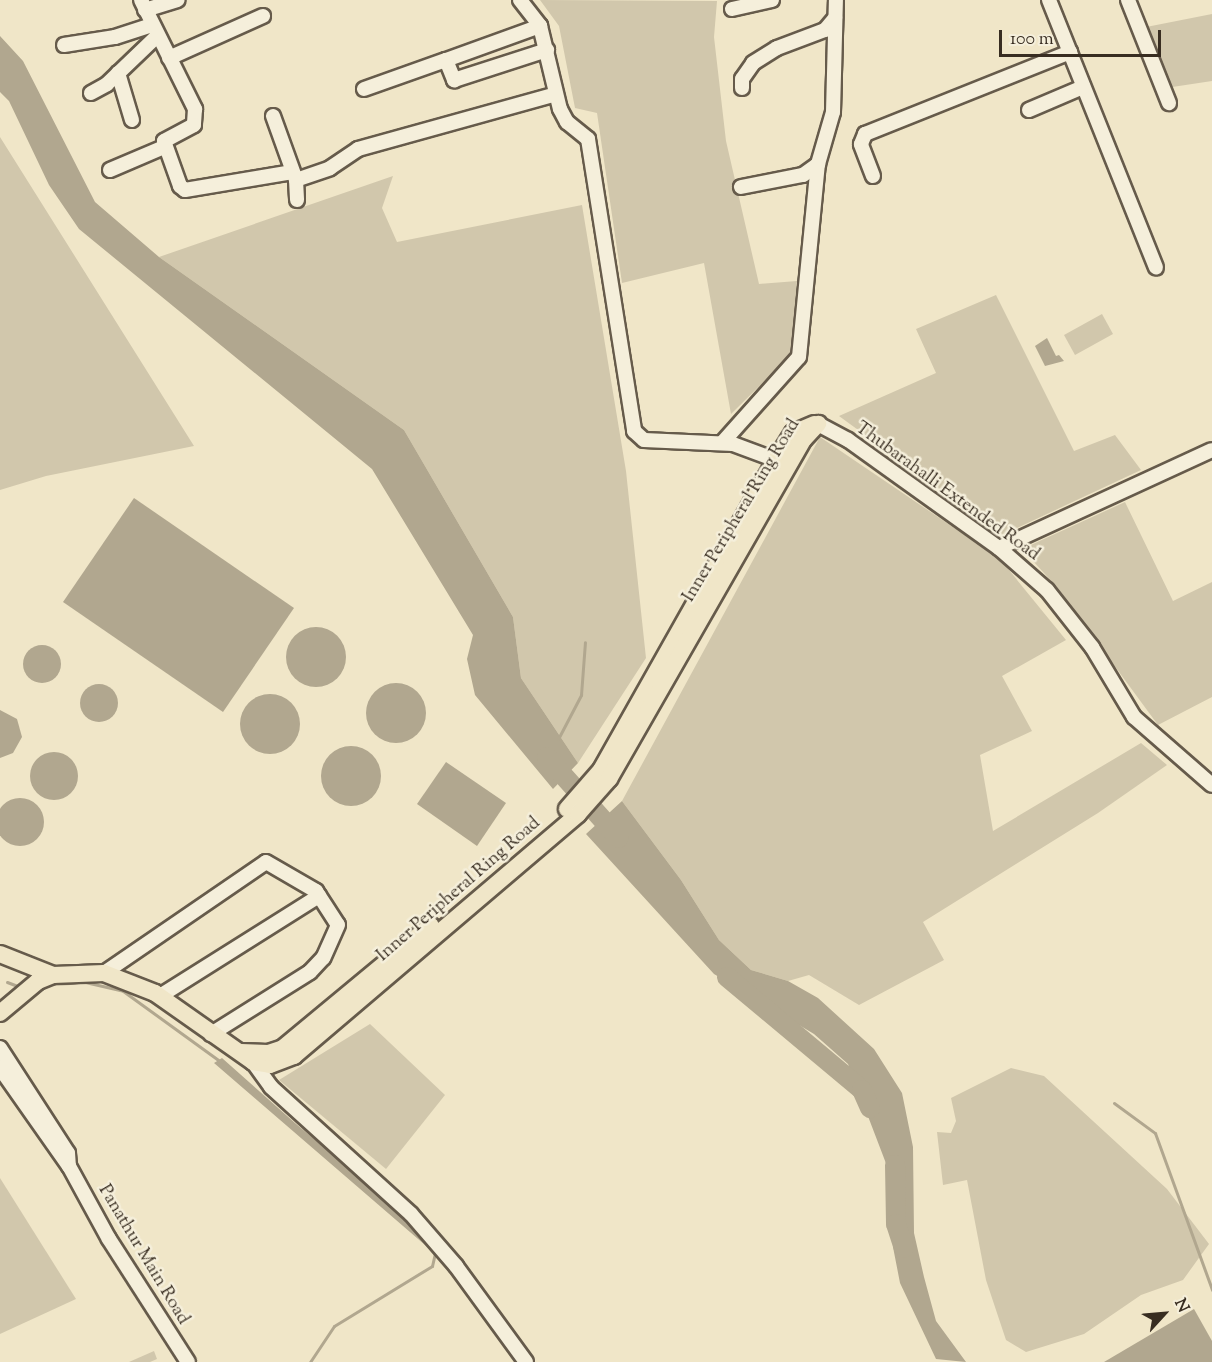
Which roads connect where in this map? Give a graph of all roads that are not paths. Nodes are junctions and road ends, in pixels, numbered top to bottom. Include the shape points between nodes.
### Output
1 (177, 0) edge
2 (520, 0) edge
3 (836, 0) edge
4 (1049, 0) edge
5 (1128, 0) edge
6 (764, 1) edge
7 (143, 5) edge
8 (732, 9) dead end
9 (263, 16) dead end
10 (836, 18) junction
11 (540, 26) junction
12 (154, 31) junction
13 (64, 45) dead end
14 (547, 50) junction
15 (1070, 52) junction
16 (169, 58) junction
17 (446, 60) junction
18 (118, 74) junction
19 (1083, 87) junction
20 (742, 88) dead end
21 (364, 89) dead end
22 (91, 93) dead end
23 (556, 94) junction
24 (1169, 103) dead end
25 (1029, 110) dead end
26 (273, 116) dead end
27 (132, 120) dead end
28 (164, 147) junction
29 (819, 164) junction
30 (110, 170) dead end
31 (294, 176) junction
32 (873, 176) dead end
33 (741, 187) dead end
34 (297, 200) dead end
35 (1156, 267) dead end
36 (818, 424) joint
37 (799, 436) junction
38 (728, 443) junction
39 (1212, 450) edge
40 (776, 460) junction
41 (999, 548) junction
42 (605, 775) junction
43 (1212, 784) edge
44 (575, 809) junction
45 (319, 896) junction
46 (0, 954) edge
47 (104, 973) junction
48 (39, 982) junction
49 (160, 996) junction
50 (0, 1013) edge
51 (211, 1034) junction
52 (0, 1048) edge
53 (237, 1052) junction
54 (253, 1062) junction
55 (0, 1068) edge
56 (69, 1166) junction
57 (181, 1360) edge
58 (526, 1362) edge

1 - 7 street
2 - 11 street
3 - 10 street
4 - 15 street
5 - 24 street
6 - 8 street
7 - 12 street
9 - 16 street
10 - 20 street via 825,30 777,48 753,63 742,79
10 - 29 street via 832,112
11 - 14 street
11 - 17 street
12 - 13 street
12 - 16 street
12 - 18 street
14 - 17 street via 454,80
14 - 23 street
15 - 19 street
15 - 32 street via 865,134 861,144
16 - 28 street via 196,118 194,125 167,138
17 - 21 street
18 - 22 street
18 - 27 street
19 - 25 street
19 - 35 street
23 - 31 street via 358,149 330,168
23 - 38 street via 567,122 588,140 634,431 644,440
26 - 31 street
28 - 30 street
28 - 31 street via 185,190
29 - 33 street via 803,175
29 - 38 street via 800,357
31 - 34 street
36 - 37 main road, Inner Peripheral Ring Road
36 - 41 street, Thubarahalli Extended Road via 848,440
37 - 40 main road, Inner Peripheral Ring Road
37 - 42 main road, Inner Peripheral Ring Road
38 - 40 street
39 - 41 street
40 - 42 main road, Inner Peripheral Ring Road
41 - 43 street, Thubarahalli Extended Road via 1047,590 1092,647 1134,717
42 - 44 main road, Inner Peripheral Ring Road
44 - 53 main road, Inner Peripheral Ring Road via 300,1036 268,1053
44 - 54 main road, Inner Peripheral Ring Road via 294,1056 270,1065
45 - 47 street via 266,861
45 - 49 street
45 - 51 street via 339,928 323,958 310,972
46 - 48 main road
47 - 48 main road
47 - 49 main road
48 - 50 main road
49 - 51 main road
51 - 53 main road
52 - 56 street, Panathur Main Road via 68,1153
53 - 54 main road
54 - 58 street via 271,1087 411,1215 456,1266
55 - 56 street, Panathur Main Road
56 - 57 street, Panathur Main Road

